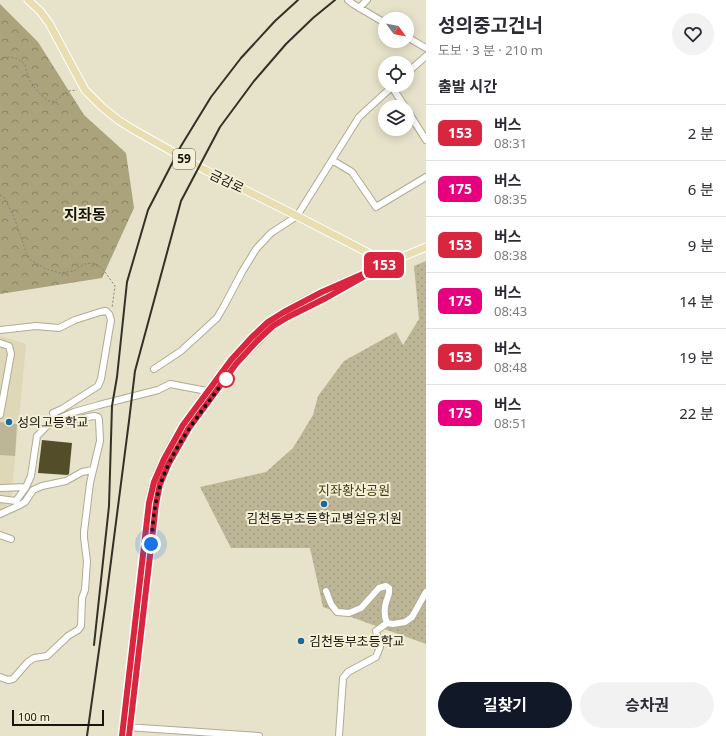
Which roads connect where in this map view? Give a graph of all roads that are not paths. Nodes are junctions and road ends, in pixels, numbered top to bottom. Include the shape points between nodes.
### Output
1 (28, 0) edge
2 (348, 0) edge
3 (367, 0) edge
4 (359, 8) junction
5 (378, 19) edge
6 (414, 40) edge
7 (426, 48) edge
8 (426, 56) edge
9 (414, 67) edge
10 (386, 92) edge
11 (414, 121) edge
12 (426, 140) edge
13 (332, 160) junction
14 (426, 177) edge
15 (297, 216) junction
16 (426, 247) edge
17 (388, 263) junction
18 (0, 330) edge
19 (0, 343) edge
20 (154, 369) dead end
21 (207, 391) junction
22 (0, 415) edge
23 (66, 416) junction
24 (56, 420) junction
25 (93, 470) junction
26 (26, 487) junction
27 (0, 488) edge
28 (0, 499) edge
29 (0, 514) edge
30 (0, 534) edge
31 (10, 539) dead end
32 (326, 591) dead end
33 (426, 592) edge
34 (387, 623) junction
35 (0, 677) edge
36 (126, 727) junction
37 (122, 736) edge
38 (129, 736) edge
39 (259, 736) edge
40 (339, 736) edge

1 - 15 main road, 금감로 / 59 via 49,22 85,90 108,112 134,130 205,170
2 - 4 street
3 - 4 street
4 - 5 street
6 - 7 street
8 - 9 street
10 - 13 street via 359,117
11 - 12 street
13 - 14 street via 352,172 376,207
13 - 15 street
15 - 17 main road, 금감로 / 59
15 - 20 street via 271,233 256,249 217,318 181,351
16 - 17 main road
17 - 21 street via 315,296 268,322 231,360
17 - 36 street via 273,326 236,364 179,445 160,484 156,504
18 - 24 street via 36,326 59,328 100,312 106,311 109,314 111,320 98,386 62,410 53,413
19 - 22 street via 9,346 11,354
21 - 23 street via 170,384 158,390
21 - 36 street via 180,431 154,482 149,503
23 - 24 street
23 - 25 street via 75,420 98,417 100,441
24 - 26 street via 37,436 31,476
25 - 29 street via 33,490 20,506
25 - 35 street via 84,532 87,561 81,626 47,656 34,658 28,662 13,679
26 - 27 street
26 - 28 street via 16,501
30 - 31 street
32 - 34 street via 337,612 349,612 360,608 378,588 386,586 390,594 384,617
33 - 34 street via 412,617 405,622
34 - 40 street via 376,631 380,647 376,657 348,672 343,678
36 - 37 street
36 - 38 street
36 - 39 street

